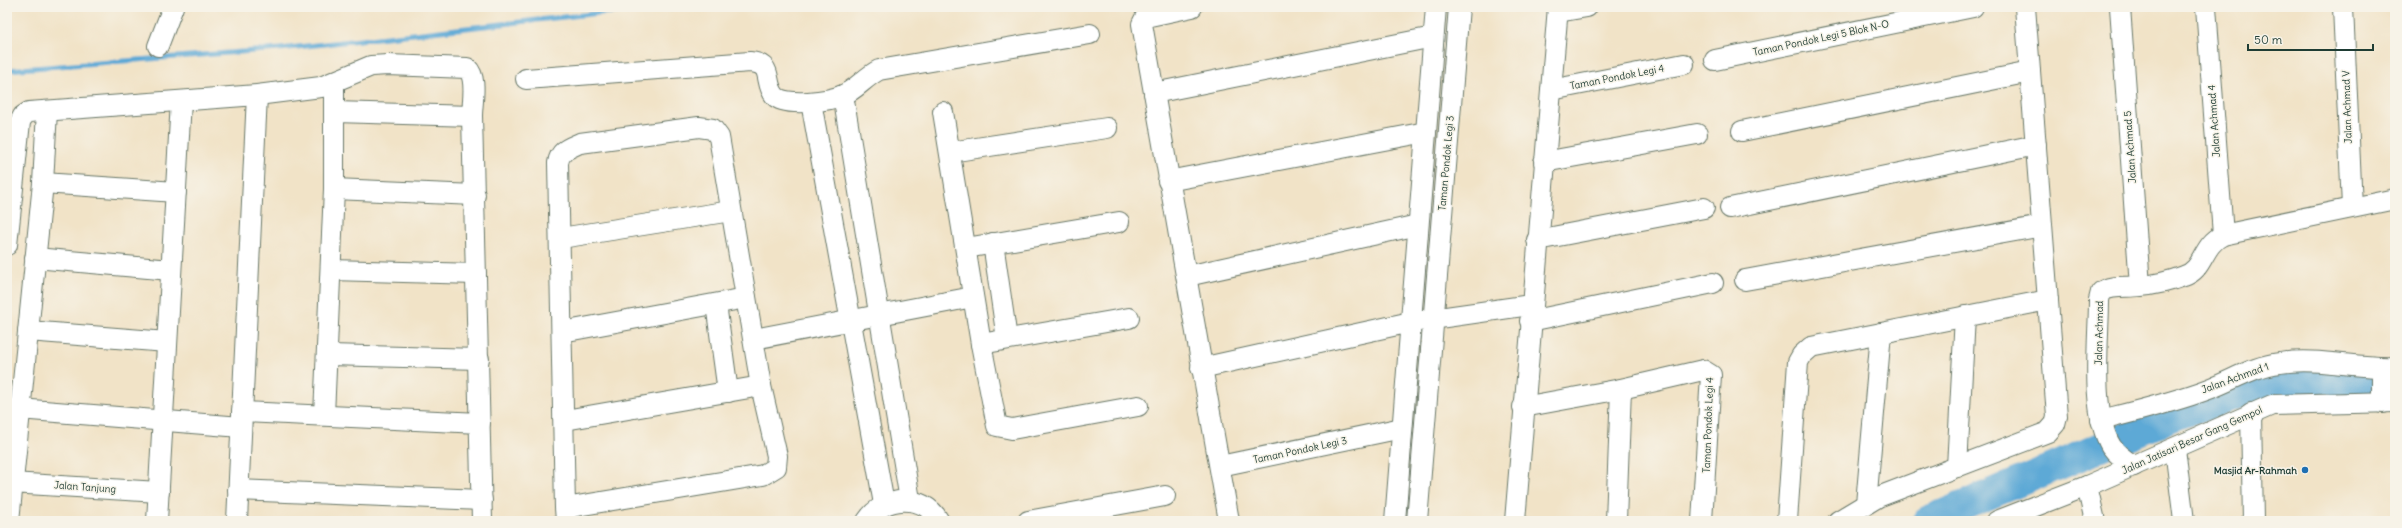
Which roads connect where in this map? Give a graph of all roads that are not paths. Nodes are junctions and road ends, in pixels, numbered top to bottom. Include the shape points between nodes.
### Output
1 (174, 7) edge
2 (1192, 7) edge
3 (1436, 7) edge
4 (1460, 7) edge
5 (1587, 7) edge
6 (1973, 7) edge
7 (2025, 7) edge
8 (2120, 7) edge
9 (2206, 7) edge
10 (2343, 7) edge
11 (1558, 9) edge
12 (1090, 34) dead end
13 (1433, 37) junction
14 (158, 46) dead end
15 (1715, 60) dead end
16 (1684, 64) dead end
17 (2030, 72) junction
18 (526, 79) dead end
19 (334, 83) junction
20 (1551, 90) junction
21 (1154, 93) junction
22 (256, 95) junction
23 (843, 95) junction
24 (181, 101) junction
25 (811, 102) junction
26 (47, 111) junction
27 (335, 112) junction
28 (944, 112) dead end
29 (472, 116) junction
30 (1107, 128) dead end
31 (1742, 131) dead end
32 (1426, 132) junction
33 (1697, 134) dead end
34 (2036, 145) junction
35 (950, 152) junction
36 (1544, 162) junction
37 (1168, 181) junction
38 (43, 183) junction
39 (334, 189) junction
40 (176, 192) junction
41 (475, 195) junction
42 (2395, 199) edge
43 (2352, 206) junction
44 (1704, 208) dead end
45 (1730, 208) dead end
46 (731, 211) junction
47 (1119, 222) dead end
48 (1418, 225) junction
49 (2042, 226) junction
50 (2223, 235) junction
51 (560, 238) junction
52 (1537, 240) junction
53 (993, 243) junction
54 (7, 245) edge
55 (966, 248) junction
56 (35, 258) junction
57 (171, 270) junction
58 (331, 270) junction
59 (476, 274) junction
60 (1187, 276) junction
61 (1745, 280) dead end
62 (1713, 283) dead end
63 (2140, 286) junction
64 (973, 297) junction
65 (746, 298) junction
66 (2048, 300) junction
67 (716, 304) junction
68 (1531, 313) junction
69 (879, 314) junction
70 (1965, 316) junction
71 (1129, 318) dead end
72 (1433, 319) junction
73 (850, 320) junction
74 (1411, 322) junction
75 (28, 331) junction
76 (562, 332) junction
77 (1881, 333) junction
78 (754, 339) junction
79 (1007, 339) junction
80 (167, 342) junction
81 (981, 344) junction
82 (329, 355) junction
83 (479, 360) junction
84 (1201, 368) junction
85 (2387, 369) edge
86 (761, 386) junction
87 (1621, 389) junction
88 (728, 392) junction
89 (2386, 400) edge
90 (1138, 406) dead end
91 (1523, 407) junction
92 (19, 409) junction
93 (2251, 413) junction
94 (324, 415) junction
95 (163, 420) junction
96 (242, 420) junction
97 (565, 420) junction
98 (480, 423) junction
99 (2102, 424) junction
100 (1402, 428) junction
101 (2175, 449) junction
102 (1220, 466) junction
103 (2134, 466) junction
104 (1957, 467) junction
105 (11, 483) junction
106 (2087, 486) junction
107 (238, 490) junction
108 (159, 492) junction
109 (1165, 496) dead end
110 (482, 500) junction
111 (910, 500) junction
112 (884, 504) junction
113 (1866, 504) junction
114 (566, 514) edge
115 (8, 521) edge
116 (157, 521) edge
117 (237, 521) edge
118 (482, 521) edge
119 (867, 521) edge
120 (939, 521) edge
121 (1028, 521) edge
122 (1229, 521) edge
123 (1395, 521) edge
124 (1417, 521) edge
125 (1515, 521) edge
126 (1616, 521) edge
127 (1702, 521) edge
128 (1787, 521) edge
129 (1838, 521) edge
130 (1997, 521) edge
131 (2095, 521) edge
132 (2184, 521) edge
133 (2252, 521) edge

1 - 14 street
2 - 21 street via 1150,16 1142,24
3 - 13 street
4 - 72 street, Taman Pondok Legi 3
5 - 11 street
6 - 15 street, Taman Pondok Legi 5 Blok N-O
7 - 17 street
8 - 63 street, Jalan Achmad 5
9 - 50 street, Jalan Achmad 4
10 - 43 street, Jalan Achmad V
11 - 20 street
12 - 23 street via 879,70 866,76
13 - 21 street
13 - 32 street
16 - 20 street, Taman Pondok Legi 4
17 - 31 street
17 - 34 street
18 - 25 street via 750,62 764,67 773,94 779,100
19 - 22 street
19 - 27 street
19 - 29 street via 371,66 467,68 472,78
20 - 36 street
21 - 37 street
22 - 24 street
22 - 96 street
23 - 25 street
23 - 69 street
24 - 26 street
24 - 40 street
25 - 73 street
26 - 38 street
26 - 54 street via 26,113 20,122
27 - 29 street
27 - 39 street
28 - 35 street
29 - 41 street
30 - 35 street
32 - 37 street
32 - 48 street
33 - 36 street
34 - 45 street
34 - 49 street
35 - 55 street
36 - 52 street
37 - 60 street
38 - 40 street
38 - 56 street
39 - 41 street
39 - 58 street
40 - 57 street
41 - 59 street
42 - 43 street, Jalan Achmad
43 - 50 street, Jalan Achmad
44 - 52 street
46 - 51 street
46 - 51 street via 719,137 713,128 698,127 580,143 563,151 559,157
46 - 65 street
47 - 53 street
48 - 60 street
48 - 74 street
49 - 61 street
49 - 66 street
50 - 63 street, Jalan Achmad via 2208,246 2194,271 2185,276
51 - 76 street
52 - 68 street
53 - 55 street
53 - 79 street
55 - 64 street
56 - 57 street
56 - 75 street
57 - 80 street
58 - 59 street
58 - 82 street
59 - 83 street
60 - 84 street
62 - 68 street
63 - 99 street, Jalan Achmad via 2109,288 2101,292 2098,404
64 - 69 street
64 - 81 street
65 - 67 street
65 - 78 street
66 - 70 street
66 - 104 street via 2056,424 2048,432
67 - 76 street
67 - 88 street
68 - 72 street
68 - 91 street
69 - 73 street
69 - 111 street
70 - 77 street
70 - 104 street
71 - 79 street
72 - 74 street
72 - 124 street, Taman Pondok Legi 3
73 - 78 street
73 - 112 street
74 - 84 street
74 - 100 street
75 - 80 street
75 - 92 street
76 - 97 street
77 - 113 street
77 - 128 street via 1811,347 1798,362
78 - 86 street
79 - 81 street
80 - 95 street
81 - 90 street via 995,418 997,426 1001,429
82 - 83 street
82 - 94 street
83 - 98 street
84 - 102 street
85 - 89 street
85 - 99 street, Jalan Achmad 1 via 2329,361 2280,362 2256,368 2209,389
86 - 88 street
86 - 114 street via 777,456 776,467 771,471 763,475
87 - 91 street, Taman Pondok Legi 4
87 - 126 street
87 - 127 street, Taman Pondok Legi 4 via 1703,370 1711,375
88 - 97 street
89 - 93 street, Jalan Jatisari Besar Gang Gempol via 2280,404
91 - 125 street
92 - 95 street
92 - 105 street
93 - 101 street, Jalan Jatisari Besar Gang Gempol
93 - 133 street
94 - 96 street
94 - 98 street
95 - 96 street
95 - 108 street
96 - 107 street
97 - 114 street
98 - 110 street
99 - 103 street, Jalan Achmad via 2114,450
100 - 102 street, Taman Pondok Legi 3
100 - 123 street
101 - 103 street, Jalan Jatisari Besar Gang Gempol
101 - 132 street
102 - 122 street
103 - 106 street, Jalan Jatisari Besar Gang Gempol
104 - 113 street
105 - 108 street, Jalan Tanjung
105 - 115 street
106 - 130 street, Jalan Jatisari Besar Gang Gempol
106 - 131 street
107 - 110 street
107 - 117 street
108 - 116 street
109 - 121 street
110 - 118 street
111 - 112 street
111 - 120 street via 929,509
112 - 119 street
113 - 129 street

